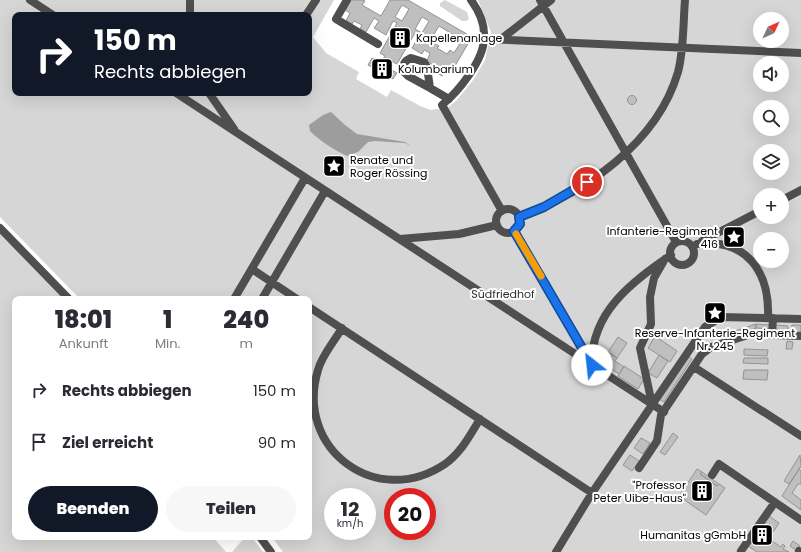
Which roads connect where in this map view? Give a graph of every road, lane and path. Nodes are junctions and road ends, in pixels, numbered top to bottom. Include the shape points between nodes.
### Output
1 (30, 0) edge
2 (190, 0) edge
3 (316, 0) edge
4 (347, 0) edge
5 (471, 0) edge
6 (551, 0) edge
7 (685, 0) edge
8 (541, 3) edge
9 (48, 12) edge
10 (190, 12) edge
11 (308, 12) edge
12 (485, 39) junction
13 (500, 40) junction
14 (564, 43) junction
15 (378, 44) dead end
16 (682, 48) junction
17 (801, 53) edge
18 (430, 88) dead end
19 (180, 96) edge
20 (211, 96) edge
21 (449, 99) junction
22 (236, 133) junction
23 (626, 152) junction
24 (305, 178) junction
25 (801, 190) edge
26 (325, 191) junction
27 (789, 196) edge
28 (502, 211) junction
29 (753, 215) edge
30 (519, 217) junction
31 (497, 225) junction
32 (0, 228) edge
33 (514, 231) junction
34 (400, 239) junction
35 (676, 242) junction
36 (694, 245) junction
37 (668, 257) junction
38 (252, 269) junction
39 (272, 282) junction
40 (66, 296) edge
41 (236, 296) edge
42 (264, 296) edge
43 (293, 296) edge
44 (312, 309) edge
45 (770, 318) junction
46 (801, 319) edge
47 (342, 328) junction
48 (772, 335) junction
49 (801, 336) edge
50 (592, 365) junction
51 (694, 367) junction
52 (652, 404) junction
53 (664, 412) junction
54 (480, 419) junction
55 (801, 436) edge
56 (639, 468) dead end
57 (712, 475) dead end
58 (592, 493) junction
59 (775, 502) junction
60 (801, 520) edge
61 (262, 540) edge
62 (741, 551) edge
63 (271, 552) edge
64 (556, 552) edge

1 - 9 street
2 - 10 street
3 - 11 street
4 - 15 street via 336,20
5 - 12 street via 481,20
6 - 8 street
7 - 16 street
8 - 13 street
8 - 14 street
12 - 13 street
12 - 21 street via 465,83
13 - 14 street
14 - 16 street
14 - 23 street
16 - 17 street
16 - 23 street via 678,72 663,107 639,140
18 - 21 street
19 - 22 street
20 - 22 street
21 - 28 street via 442,105
22 - 24 street
23 - 30 street via 596,176 558,199
23 - 35 street
24 - 26 street
24 - 38 street
25 - 27 street
26 - 34 street
26 - 39 street
28 - 30 street via 512,210
28 - 31 street via 497,218
29 - 36 street
30 - 33 street via 520,224
31 - 33 street via 505,232
31 - 34 street via 459,234
32 - 40 street
33 - 50 street
34 - 50 street
35 - 36 street via 685,241
35 - 37 street
36 - 37 street via 692,259 685,264 676,263
36 - 45 street via 710,242 722,244 739,251 753,262 766,287
37 - 50 street via 629,286 612,305 598,329 593,344
37 - 52 street via 658,270 651,288 651,324 640,348
38 - 39 street
38 - 41 street
39 - 42 street
39 - 43 street
44 - 47 street
45 - 46 street
45 - 48 street
45 - 52 street via 721,317 714,320 705,327
47 - 54 street
47 - 54 street via 318,369 314,385 314,409 322,436 329,447 355,470 367,476 391,481 427,474 453,458
48 - 49 street
48 - 51 street via 751,334 711,347 702,354
50 - 52 street
51 - 53 street
51 - 55 street
52 - 53 street
52 - 58 street
53 - 56 street via 661,415 657,441
54 - 58 street
57 - 59 street via 719,464
58 - 64 street
59 - 60 street
59 - 62 street
61 - 63 street

